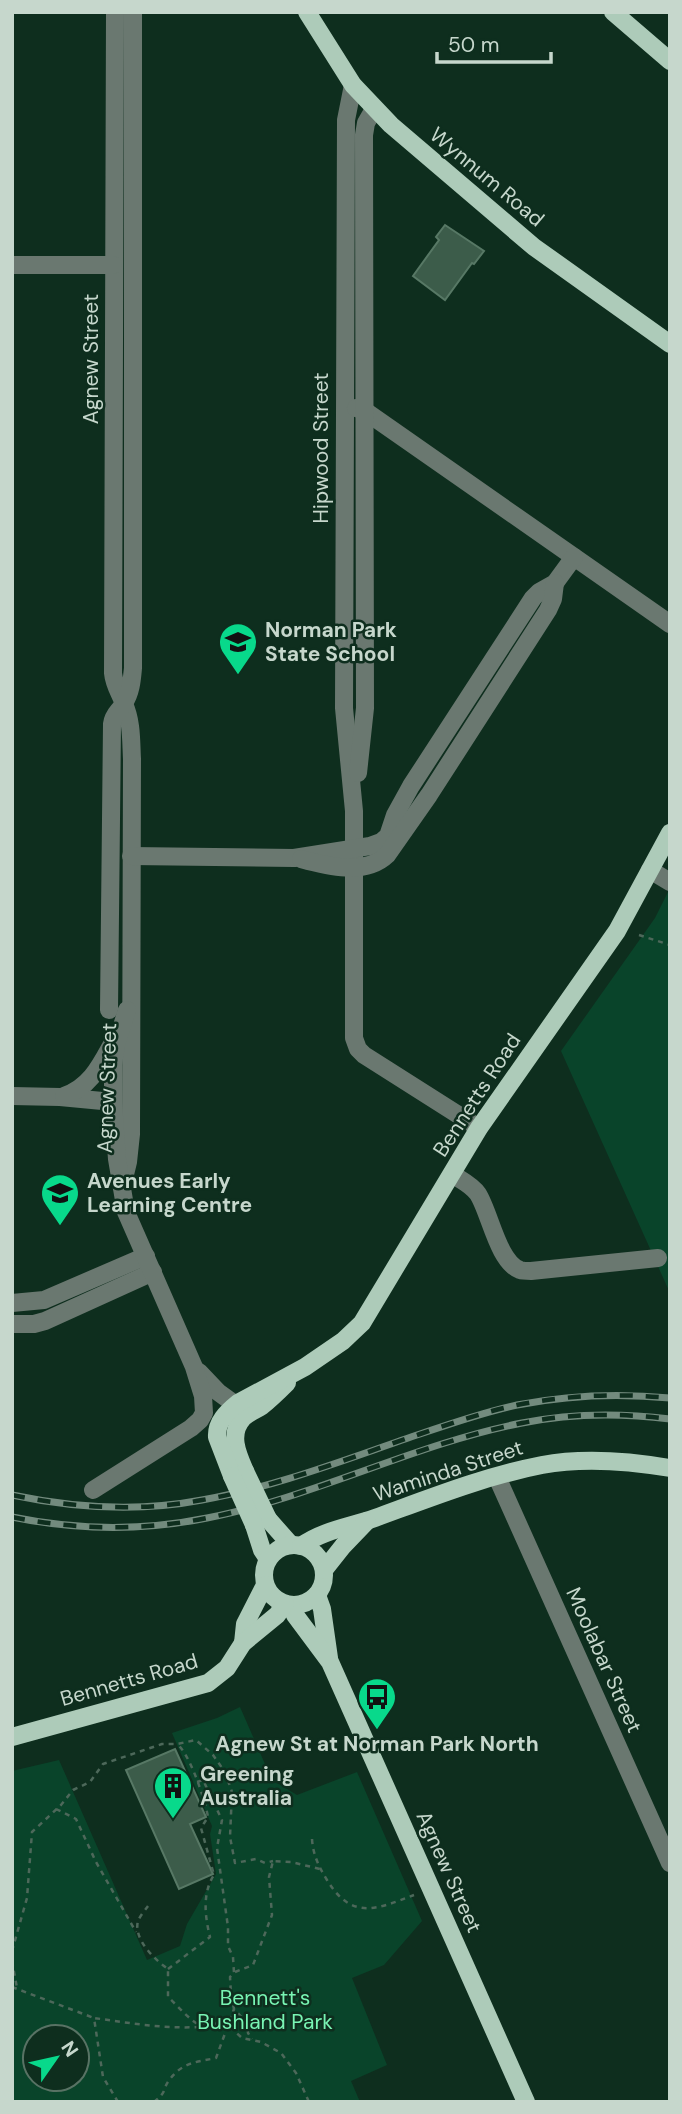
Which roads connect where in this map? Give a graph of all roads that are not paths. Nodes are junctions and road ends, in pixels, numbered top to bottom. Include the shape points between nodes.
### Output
1 (115, 12) edge
2 (133, 12) edge
3 (307, 12) edge
4 (613, 12) edge
5 (670, 61) edge
6 (353, 85) junction
7 (374, 109) junction
8 (12, 265) edge
9 (113, 265) junction
10 (670, 344) edge
11 (344, 405) junction
12 (365, 411) junction
13 (574, 556) junction
14 (670, 624) edge
15 (124, 704) junction
16 (354, 811) junction
17 (670, 833) edge
18 (131, 856) junction
19 (354, 858) junction
20 (649, 870) junction
21 (670, 881) edge
22 (131, 990) junction
23 (109, 1010) dead end
24 (120, 1030) junction
25 (12, 1096) edge
26 (60, 1097) junction
27 (113, 1102) junction
28 (479, 1128) junction
29 (452, 1174) junction
30 (122, 1187) junction
31 (658, 1258) dead end
32 (150, 1264) junction
33 (105, 1284) junction
34 (12, 1303) edge
35 (12, 1324) edge
36 (194, 1367) junction
37 (305, 1367) junction
38 (236, 1405) junction
39 (670, 1468) edge
40 (239, 1474) junction
41 (497, 1477) junction
42 (93, 1490) dead end
43 (366, 1521) junction
44 (261, 1522) junction
45 (296, 1545) junction
46 (268, 1559) junction
47 (324, 1570) junction
48 (265, 1585) junction
49 (317, 1595) junction
50 (288, 1605) junction
51 (243, 1643) junction
52 (330, 1661) junction
53 (12, 1737) edge
54 (670, 1863) edge
55 (526, 2102) edge

1 - 9 street, Agnew Street
2 - 15 street, Agnew Street via 133,668
3 - 6 main road, Wynnum Road
4 - 5 main road
6 - 7 main road, Wynnum Road
6 - 11 street, Hipwood Street via 346,120
7 - 10 main road, Wynnum Road via 534,247
7 - 12 street, Hipwood Street via 363,135
8 - 9 street
9 - 15 street, Agnew Street via 113,673
11 - 12 street
11 - 16 street, Hipwood Street via 344,708
12 - 13 street
12 - 16 street, Hipwood Street via 365,708
13 - 14 street
13 - 19 street via 555,583 548,610 404,832 381,860 370,866
15 - 18 street, Agnew Street via 131,727
15 - 23 street, Agnew Street via 112,724
16 - 19 street, Hipwood Street
17 - 20 main road, Bennetts Road
18 - 19 street via 294,858 329,851
18 - 22 street, Agnew Street
19 - 28 street, Hipwood Street via 357,1047 373,1062
20 - 21 street
20 - 28 main road, Bennetts Road via 617,931
22 - 24 street, Agnew Street
22 - 30 street, Agnew Street via 131,1135
24 - 26 street via 87,1083
24 - 27 street, Agnew Street via 114,1055
25 - 26 street
26 - 27 street
27 - 30 street, Agnew Street
28 - 29 main road, Bennetts Road
29 - 31 street via 477,1194 504,1253 520,1270
29 - 37 main road, Bennetts Road via 362,1323
30 - 32 street, Agnew Street via 125,1209
32 - 33 street
32 - 36 street, Agnew Street
33 - 34 street via 40,1301
33 - 35 street via 39,1323
36 - 38 street, Agnew Street
36 - 42 street, Agnew Street via 204,1399 202,1417
37 - 38 main road, Bennetts Road
37 - 40 main road, Bennetts Road via 240,1422 235,1435
38 - 40 main road, Bennetts Road via 216,1432
39 - 41 main road, Waminda Street via 592,1461 544,1465
40 - 44 main road, Bennetts Road, bridge
41 - 43 main road, Waminda Street
41 - 54 street, Moolabar Street
43 - 45 main road, Waminda Street
43 - 47 main road, Waminda Street
44 - 45 main road, Bennetts Road
44 - 46 main road, Bennetts Road via 262,1550
45 - 46 main road via 274,1552
45 - 47 main road via 316,1554
46 - 48 main road
47 - 49 main road
48 - 50 main road
48 - 51 main road, Bennetts Road via 245,1624
49 - 50 main road via 300,1605
49 - 52 main road, Agnew Street
50 - 51 main road, Bennetts Road
50 - 52 main road, Agnew Street
51 - 53 main road, Bennetts Road via 227,1668 202,1685
52 - 55 main road, Agnew Street

